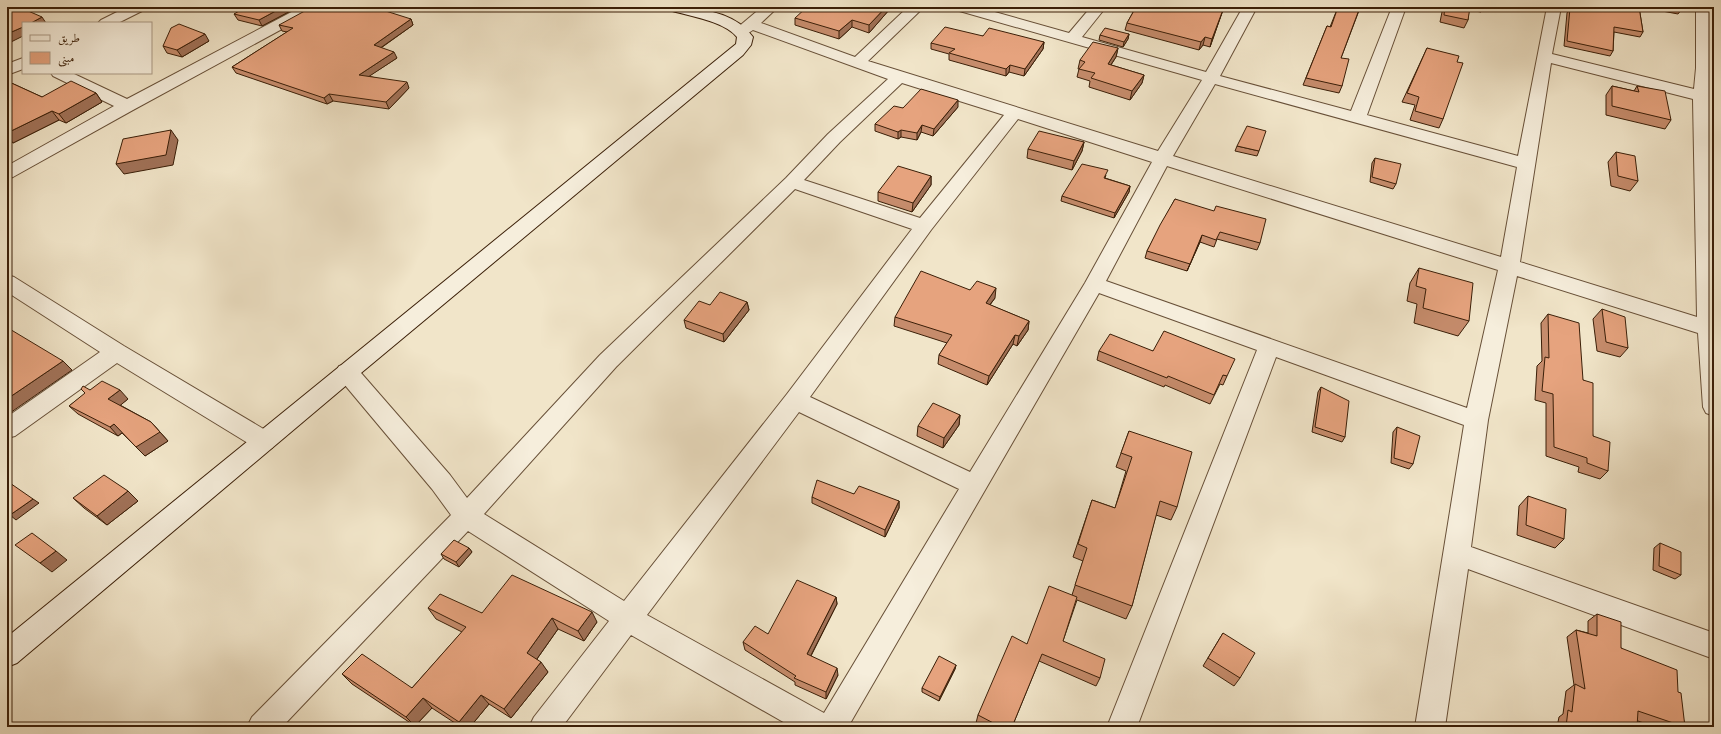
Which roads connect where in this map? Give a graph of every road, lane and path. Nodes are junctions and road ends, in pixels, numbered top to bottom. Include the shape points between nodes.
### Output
1 (139, 7) edge
2 (312, 7) edge
3 (674, 7) edge
4 (771, 7) edge
5 (917, 7) edge
6 (960, 7) edge
7 (1099, 7) edge
8 (1250, 7) edge
9 (1399, 7) edge
10 (1554, 7) edge
11 (1703, 7) edge
12 (108, 22) edge
13 (746, 28) junction
14 (1072, 39) junction
15 (1544, 57) junction
16 (22, 63) edge
17 (857, 63) junction
18 (1709, 69) edge
19 (7, 70) edge
20 (61, 74) edge
21 (899, 77) junction
22 (1211, 78) junction
23 (1701, 96) junction
24 (127, 106) junction
25 (1014, 113) junction
26 (1357, 118) junction
27 (1163, 158) junction
28 (1526, 164) junction
29 (7, 172) edge
30 (792, 182) junction
31 (924, 226) junction
32 (1509, 266) junction
33 (7, 282) edge
34 (1094, 284) junction
35 (1711, 329) edge
36 (1269, 346) junction
37 (116, 352) junction
38 (347, 372) junction
39 (794, 400) junction
40 (1714, 407) edge
41 (1476, 420) junction
42 (7, 429) edge
43 (264, 441) junction
44 (976, 486) junction
45 (466, 516) junction
46 (1457, 554) junction
47 (627, 618) junction
48 (1714, 646) edge
49 (7, 654) edge
50 (262, 727) edge
51 (544, 727) edge
52 (820, 727) edge
53 (832, 727) edge
54 (1122, 727) edge
55 (1430, 727) edge

1 - 12 street
2 - 24 street
3 - 13 street
4 - 13 street
5 - 17 street
6 - 14 street
7 - 14 street
8 - 22 street
9 - 26 street
10 - 15 street
11 - 18 street
13 - 17 street
13 - 38 street via 743,45 737,52
14 - 22 street
15 - 23 street
15 - 28 street
16 - 19 street
17 - 21 street
18 - 23 street
20 - 24 street
21 - 25 street
21 - 30 street
22 - 26 street
22 - 27 street
23 - 35 street
24 - 29 street
25 - 27 street
25 - 31 street
26 - 28 street
27 - 32 street
27 - 34 street
28 - 32 street
30 - 31 street
30 - 45 street via 608,361
31 - 39 street
32 - 35 street
32 - 41 street
33 - 37 street
34 - 36 street
34 - 44 street
35 - 40 street
36 - 41 street
36 - 54 street
37 - 42 street
37 - 43 street
38 - 43 street
38 - 45 street via 441,482
39 - 44 street
39 - 47 street
41 - 46 street
43 - 49 street
44 - 53 street
45 - 47 street
45 - 50 street
46 - 48 street
46 - 55 street
47 - 51 street
47 - 52 street

